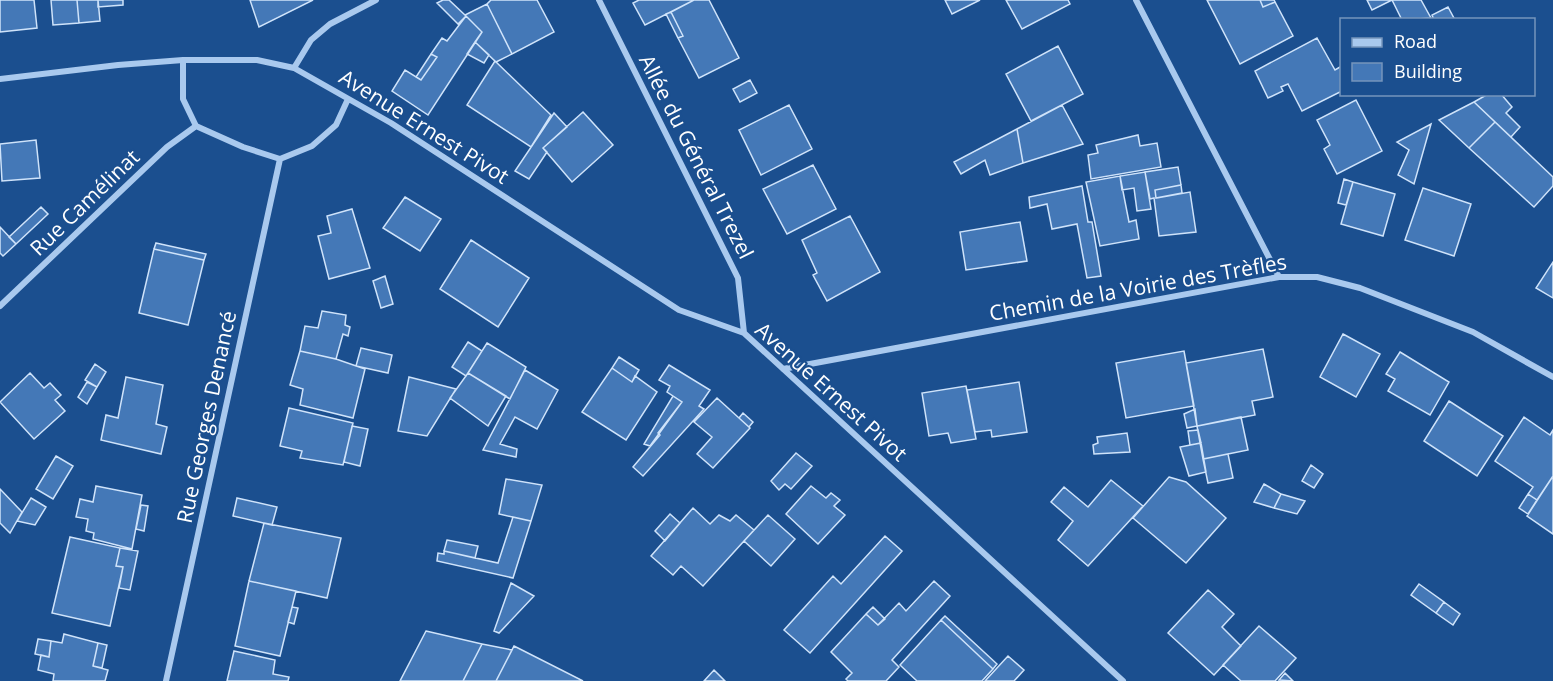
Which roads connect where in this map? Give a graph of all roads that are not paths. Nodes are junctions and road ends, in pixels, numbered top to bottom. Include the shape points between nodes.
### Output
1 (376, 0) edge
2 (599, 0) edge
3 (1136, 0) edge
4 (183, 60) junction
5 (294, 68) junction
6 (0, 79) edge
7 (348, 99) junction
8 (196, 126) junction
9 (280, 159) junction
10 (1279, 277) junction
11 (0, 306) edge
12 (744, 333) junction
13 (783, 369) junction
14 (1553, 376) edge
15 (166, 681) edge
16 (1123, 681) edge

1 - 5 street via 330,24 311,40
2 - 12 street, Allée du Général Trezel via 738,278
3 - 10 street
4 - 5 street, Avenue Ernest Pivot via 257,60
4 - 6 street, Avenue Ernest Pivot
4 - 8 street via 183,99
5 - 7 street, Avenue Ernest Pivot
7 - 9 street via 336,125 312,146
7 - 12 street, Avenue Ernest Pivot via 679,310
8 - 9 street
8 - 11 street, Rue Camélinat via 168,147
9 - 15 street, Rue Georges Denancé
10 - 13 street, Chemin de la Voirie des Trèfles
10 - 14 street, Chemin de la Voirie des Trèfles via 1317,277 1360,288 1473,332
12 - 13 street, Avenue Ernest Pivot
13 - 16 street, Avenue Ernest Pivot

